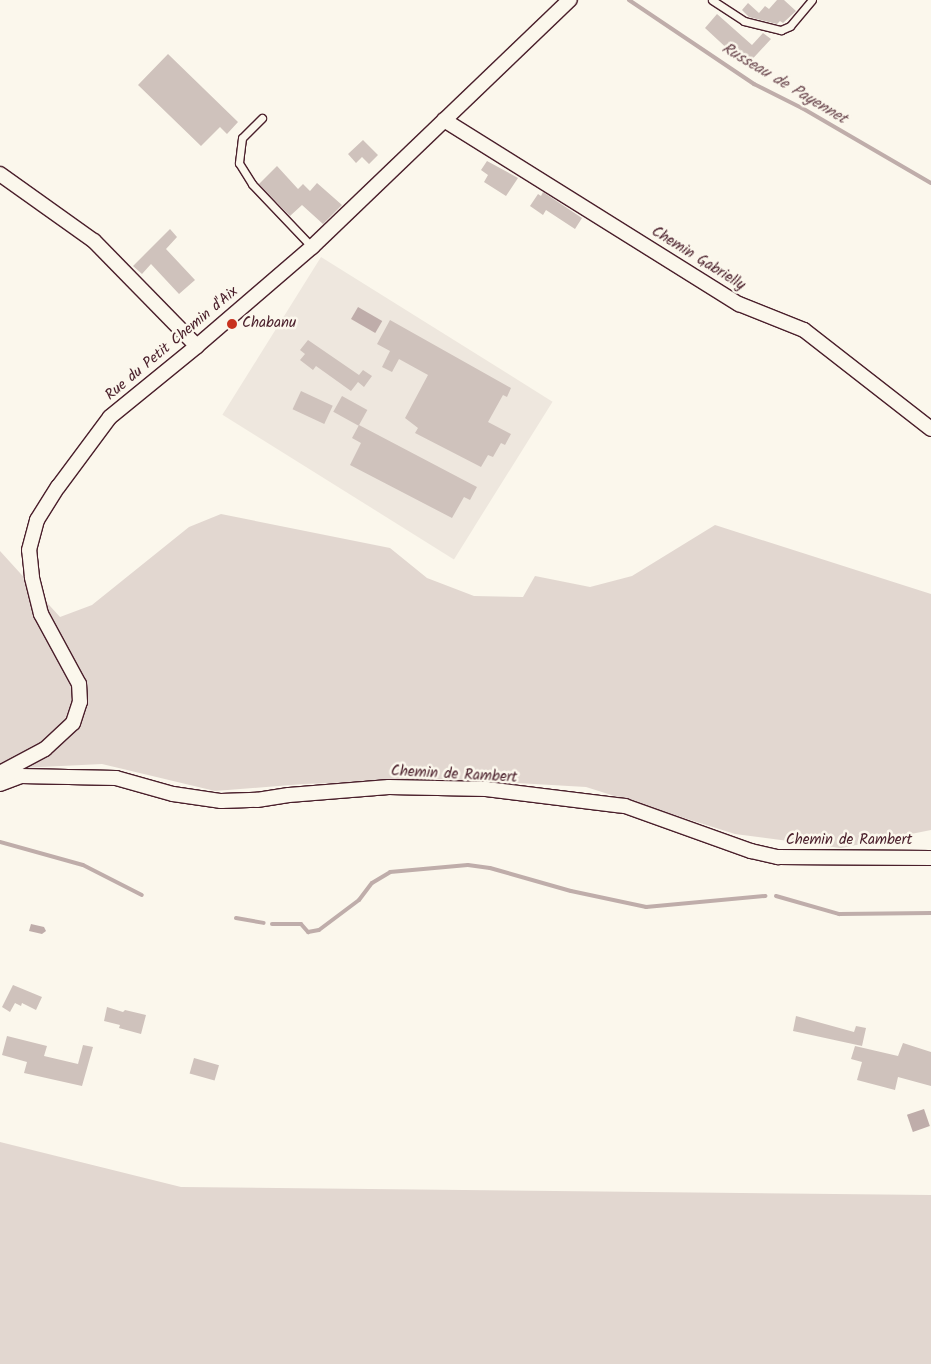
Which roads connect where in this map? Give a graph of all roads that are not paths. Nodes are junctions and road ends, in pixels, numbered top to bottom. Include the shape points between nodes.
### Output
1 (570, 0) edge
2 (712, 0) edge
3 (812, 0) edge
4 (262, 118) dead end
5 (444, 120) junction
6 (0, 174) edge
7 (312, 247) junction
8 (198, 346) junction
9 (931, 429) edge
10 (0, 774) edge
11 (0, 784) edge
12 (931, 858) edge

1 - 5 street, Rue du Petit Chemin d'Aix
2 - 3 lane via 744,22 781,30 790,26
4 - 7 lane via 242,138 239,163 252,184
5 - 7 street, Rue du Petit Chemin d'Aix
5 - 9 street, Chemin Gabrielly via 739,304 804,330
6 - 8 street via 94,240
7 - 8 street, Rue du Petit Chemin d'Aix
8 - 10 street, Rue du Petit Chemin d'Aix via 110,417 37,520 29,550 32,577 41,614 80,684 80,702 73,723 45,749
11 - 12 street, Chemin de Rambert via 21,776 116,778 173,794 221,801 389,787 486,789 625,806 751,851 778,857

